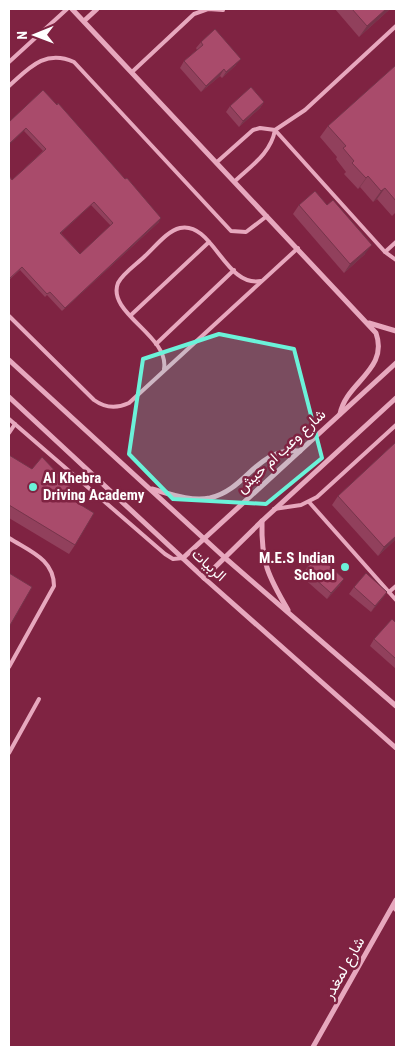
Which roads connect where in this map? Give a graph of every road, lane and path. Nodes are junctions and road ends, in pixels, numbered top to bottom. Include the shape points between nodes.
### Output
1 (67, 9) edge
2 (72, 9) edge
3 (97, 9) edge
4 (223, 10) edge
5 (84, 21) junction
6 (396, 26) edge
7 (9, 62) edge
8 (132, 72) junction
9 (9, 86) edge
10 (275, 130) junction
11 (217, 162) junction
12 (235, 181) junction
13 (267, 216) junction
14 (208, 242) junction
15 (396, 242) edge
16 (298, 248) junction
17 (386, 252) junction
18 (396, 260) edge
19 (234, 270) junction
20 (261, 281) junction
21 (130, 315) junction
22 (9, 316) edge
23 (368, 322) junction
24 (396, 331) edge
25 (156, 344) junction
26 (9, 360) edge
27 (396, 363) edge
28 (164, 370) junction
29 (9, 397) edge
30 (396, 398) edge
31 (340, 414) junction
32 (9, 419) edge
33 (15, 424) junction
34 (396, 425) edge
35 (9, 433) edge
36 (300, 451) junction
37 (149, 488) junction
38 (308, 502) junction
39 (274, 510) junction
40 (262, 521) junction
41 (9, 538) edge
42 (205, 539) junction
43 (224, 557) junction
44 (183, 558) junction
45 (204, 578) junction
46 (396, 586) edge
47 (389, 592) junction
48 (396, 600) edge
49 (291, 615) junction
50 (9, 667) edge
51 (39, 699) dead end
52 (396, 706) edge
53 (396, 748) edge
54 (9, 753) edge
55 (396, 900) edge
56 (394, 909) edge
57 (313, 1047) edge

1 - 7 lane
2 - 5 street
3 - 5 street
4 - 8 lane via 208,9 194,14
5 - 8 street
6 - 10 lane via 305,110
8 - 11 street
9 - 13 lane via 42,59 57,57 74,62 231,231 246,232
10 - 11 lane via 253,130
10 - 12 lane via 272,143 264,154
10 - 17 lane
11 - 12 street
12 - 13 street
13 - 16 street
14 - 19 lane
14 - 21 lane
14 - 21 lane via 196,230 178,228 128,272 119,282 117,294 120,304
15 - 17 lane
16 - 20 lane
16 - 23 street
17 - 18 lane
19 - 20 lane via 248,282
19 - 25 lane
20 - 28 lane
21 - 25 lane
22 - 28 lane via 94,400 105,406 129,403
23 - 24 street
23 - 31 street via 378,339 378,358 346,397
25 - 28 lane via 163,354
26 - 37 street, الربيات
27 - 31 street, شارع وعب ام حيش
29 - 44 street, الربيات
30 - 39 street
31 - 36 street, شارع وعب ام حيش
32 - 33 lane
33 - 35 lane
33 - 44 lane via 165,554 173,559
34 - 38 lane
36 - 37 street via 283,451 267,457 230,489 209,498 191,499
36 - 42 street, شارع وعب ام حيش
37 - 42 street, الربيات
38 - 39 lane
38 - 47 lane
39 - 40 street
40 - 43 street
40 - 49 street via 261,543 266,568
41 - 50 lane via 44,560 54,574 54,586
42 - 43 street, الربيات
42 - 44 street, شارع وعب ام حيش
43 - 45 street
43 - 49 street, الربيات
44 - 45 street, الربيات
45 - 53 street, الربيات
46 - 47 lane
47 - 48 lane
49 - 52 street, الربيات
51 - 54 lane
55 - 56 street, شارع لمغدر
56 - 57 street, شارع لمغدر

